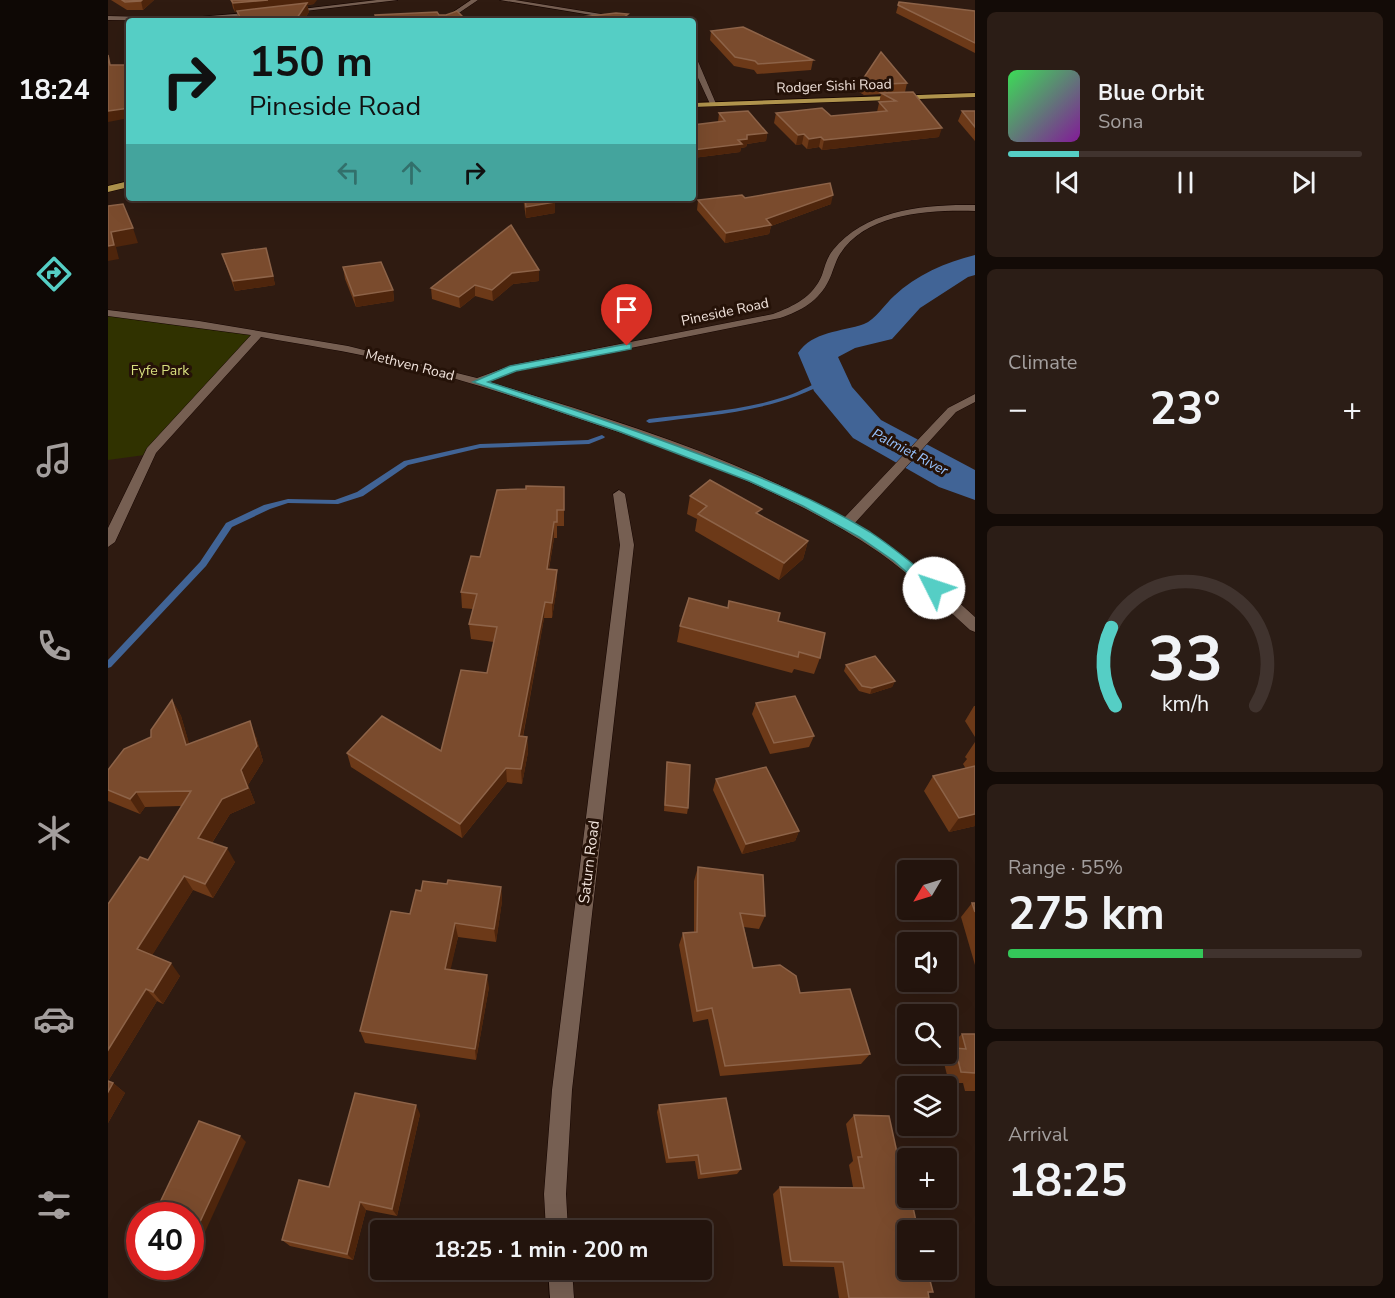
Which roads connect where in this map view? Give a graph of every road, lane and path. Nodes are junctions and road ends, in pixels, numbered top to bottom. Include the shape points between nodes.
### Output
1 (395, 0) edge
2 (475, 0) edge
3 (503, 0) edge
4 (330, 3) edge
5 (281, 12) edge
6 (270, 13) edge
7 (108, 18) edge
8 (126, 18) edge
9 (209, 18) edge
10 (448, 18) edge
11 (621, 18) edge
12 (696, 65) edge
13 (975, 95) edge
14 (714, 104) junction
15 (696, 105) edge
16 (126, 184) edge
17 (108, 187) edge
18 (975, 208) edge
19 (108, 313) edge
20 (258, 334) junction
21 (478, 382) junction
22 (975, 397) edge
23 (619, 494) dead end
24 (846, 524) junction
25 (108, 542) edge
26 (975, 626) edge
27 (556, 1220) edge
28 (561, 1280) edge
29 (562, 1298) edge

1 - 4 street
2 - 10 street
3 - 11 street
4 - 5 street
6 - 9 street
7 - 8 street
12 - 14 street
13 - 14 main road, Rodger Sishi Road
14 - 15 main road, Rodger Sishi Road
16 - 17 main road
18 - 21 street, Pineside Road via 911,212 868,228 836,253 816,293 801,306 768,319 513,368
19 - 20 street, Methven Road
20 - 21 street, Methven Road via 378,356
20 - 25 street via 151,451
21 - 24 street, Methven Road via 696,455
22 - 24 street via 952,410
23 - 27 street, Saturn Road via 627,545 560,1110
24 - 26 street, Methven Road via 898,558
28 - 29 street

